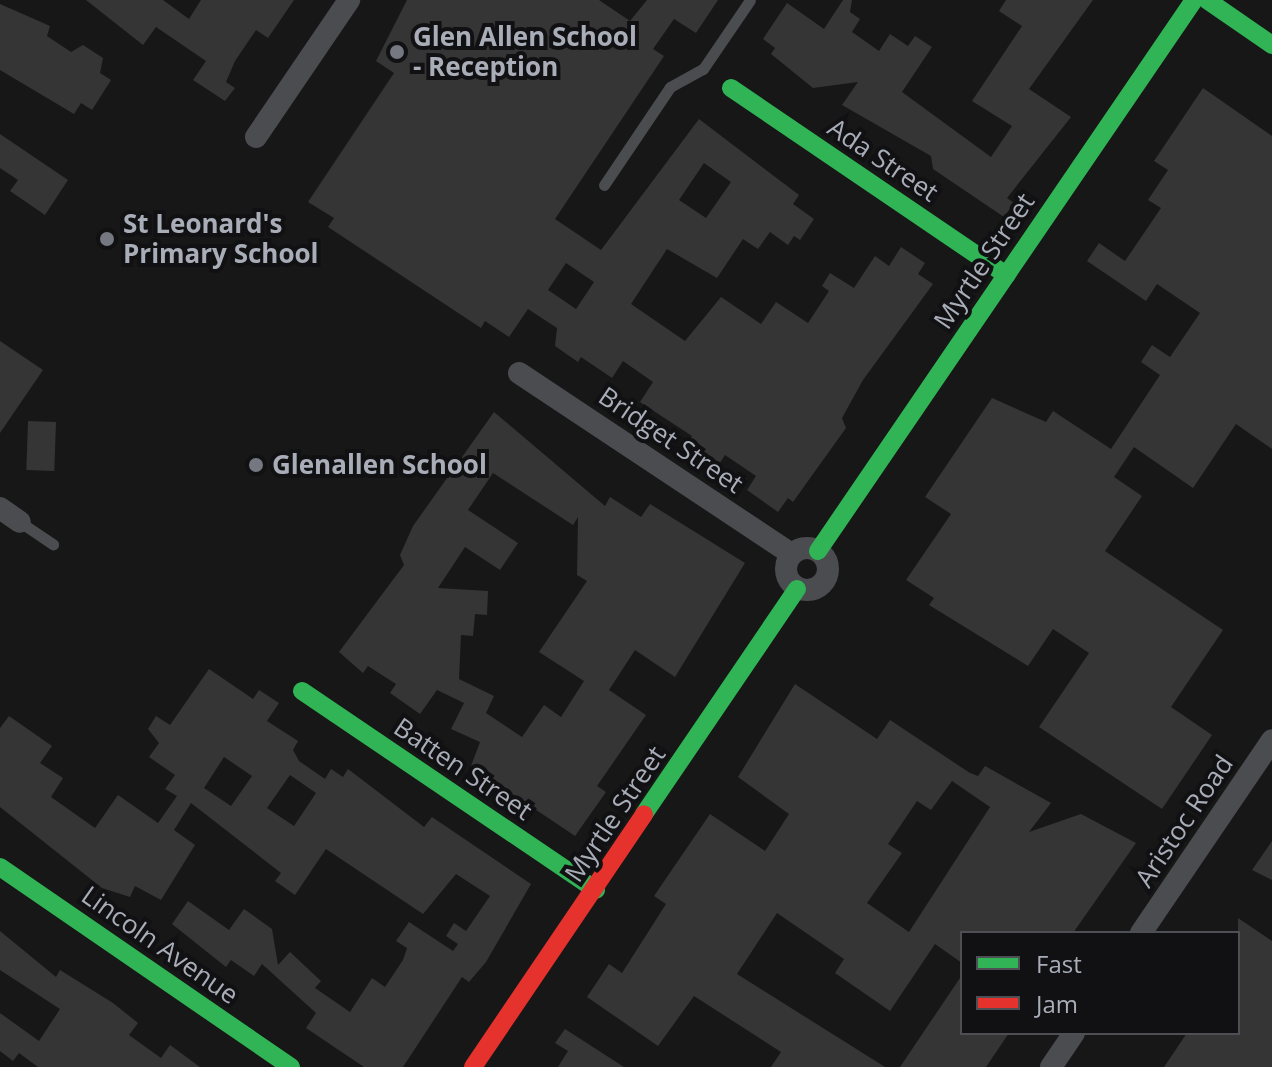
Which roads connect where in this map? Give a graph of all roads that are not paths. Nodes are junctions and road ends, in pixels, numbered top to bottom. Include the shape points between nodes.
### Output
1 (349, 0) edge
2 (750, 0) edge
3 (1194, 0) edge
4 (1207, 0) edge
5 (1272, 45) edge
6 (731, 88) dead end
7 (256, 137) dead end
8 (604, 185) dead end
9 (1006, 275) junction
10 (519, 373) dead end
11 (0, 508) edge
12 (20, 522) joint
13 (53, 544) dead end
14 (818, 551) junction
15 (791, 554) junction
16 (797, 589) junction
17 (302, 691) dead end
18 (1272, 740) edge
19 (0, 867) edge
20 (596, 890) junction
21 (1142, 931) edge
22 (1073, 1035) edge
23 (291, 1067) edge
24 (473, 1067) edge
25 (1051, 1067) edge

1 - 7 street
2 - 8 lane via 703,69 670,87
3 - 9 street, Myrtle Street
4 - 5 street
6 - 9 street, Ada Street
9 - 14 street, Myrtle Street
10 - 15 street, Bridget Street
11 - 12 street
12 - 13 lane
14 - 15 street
14 - 16 street via 827,562 826,580 815,589
15 - 16 street via 785,570
16 - 20 street, Myrtle Street
17 - 20 street, Batten Street
18 - 21 street, Aristoc Road
19 - 23 street, Lincoln Avenue
20 - 24 street, Myrtle Street
22 - 25 street

